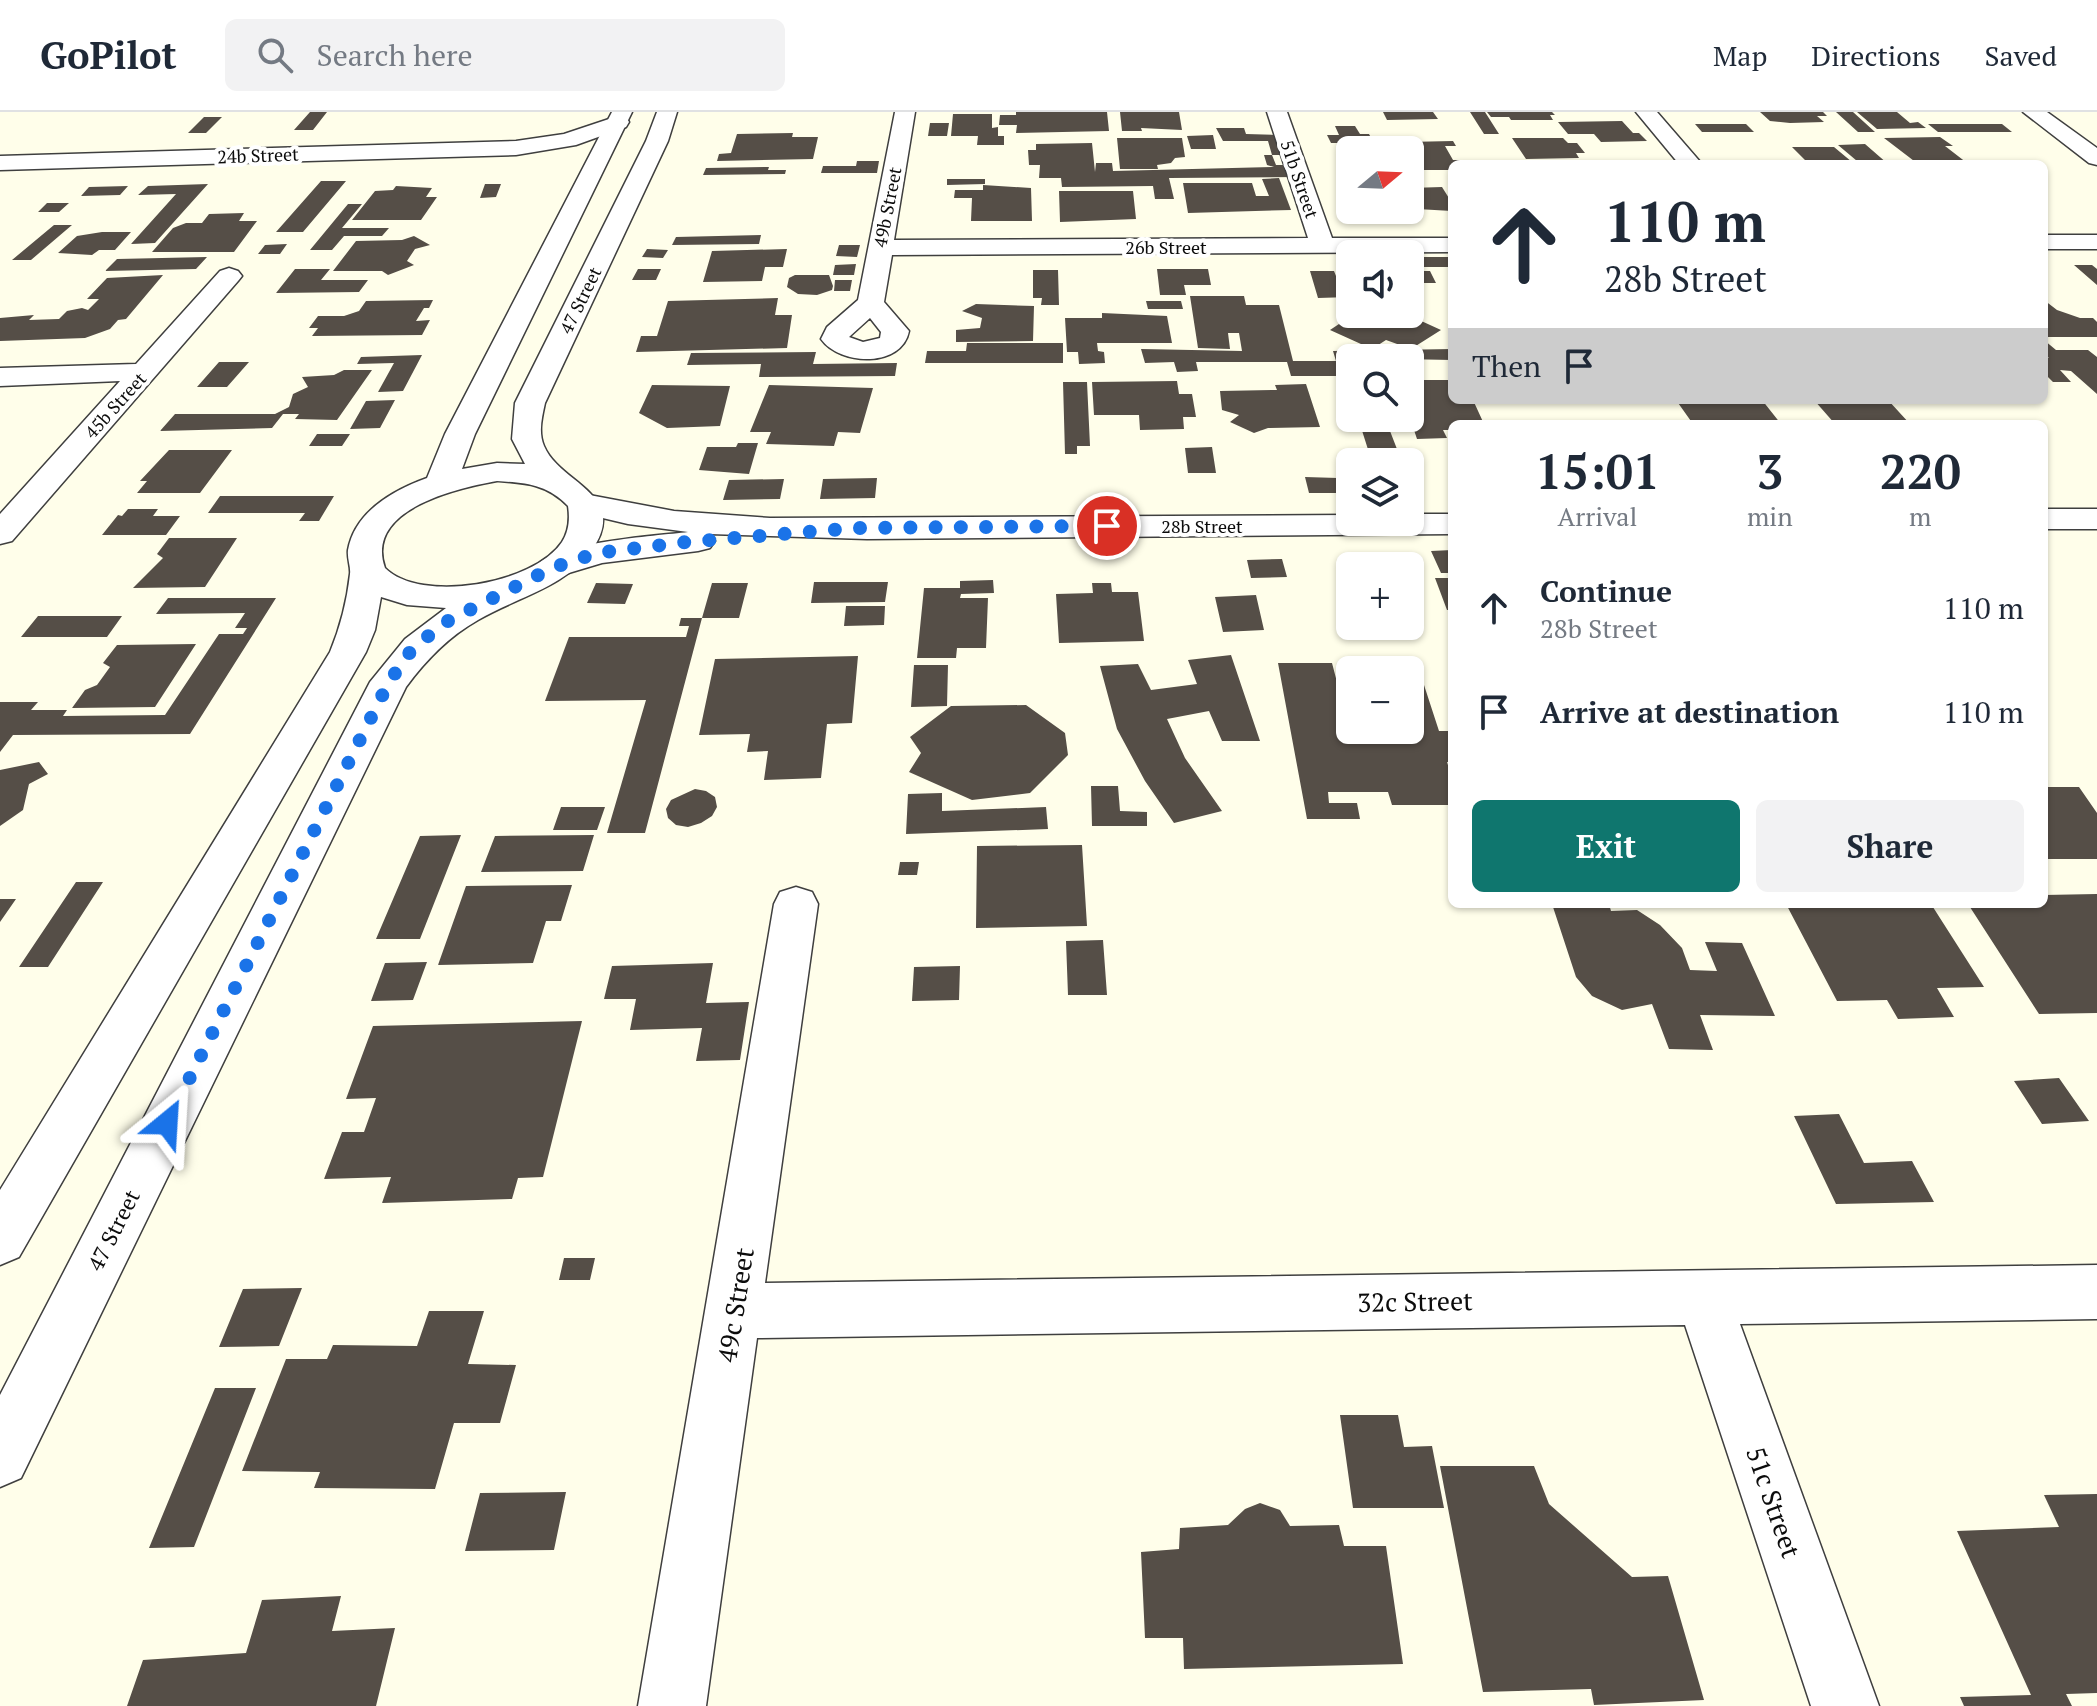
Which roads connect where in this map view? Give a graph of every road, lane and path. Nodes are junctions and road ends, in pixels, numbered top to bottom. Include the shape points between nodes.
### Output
1 (667, 112) edge
2 (905, 112) edge
3 (1277, 112) edge
4 (1646, 112) edge
5 (2033, 112) edge
6 (620, 117) edge
7 (2052, 126) junction
8 (2082, 126) dead end
9 (516, 148) junction
10 (2097, 158) edge
11 (1688, 160) edge
12 (0, 163) edge
13 (596, 166) junction
14 (2048, 242) edge
15 (2097, 242) edge
16 (1448, 245) edge
17 (1323, 247) junction
18 (879, 248) junction
19 (229, 276) dead end
20 (871, 303) dead end
21 (143, 372) junction
22 (0, 377) edge
23 (560, 481) junction
24 (441, 483) junction
25 (584, 504) junction
26 (2048, 519) edge
27 (2097, 519) edge
28 (1448, 524) edge
29 (855, 528) junction
30 (0, 534) edge
31 (368, 572) junction
32 (537, 576) junction
33 (796, 904) dead end
34 (0, 1239) edge
35 (2097, 1292) edge
36 (1703, 1297) junction
37 (734, 1311) junction
38 (0, 1457) edge
39 (672, 1706) edge
40 (1845, 1706) edge

1 - 23 street, 47 Street via 530,403 526,441 535,460
2 - 18 street, 49b Street
3 - 17 street, 51b Street
4 - 11 street
5 - 7 street
6 - 9 street, 24b Street via 568,140
6 - 13 street
7 - 8 street
7 - 10 street
9 - 12 street, 24b Street
9 - 13 street, 24b Street
13 - 24 street via 460,434
14 - 15 street
16 - 17 street, 26b Street
17 - 18 street, 26b Street
18 - 20 street, 49b Street
19 - 21 street, 45b Street
21 - 22 street
21 - 30 street, 45b Street
23 - 24 street via 497,472
23 - 25 street, 47 Street
24 - 31 street via 381,518 366,545
25 - 29 street, 28b Street via 671,520
25 - 32 street via 586,525 575,547
26 - 27 street
28 - 29 street, 28b Street
29 - 32 street, 28b Street via 597,553
31 - 32 street via 386,587 413,597 448,599 485,595
31 - 34 street via 348,652
32 - 38 street, 47 Street via 442,624 410,652 389,682
33 - 37 street, 49c Street
35 - 36 street, 32c Street
36 - 37 street, 32c Street
36 - 40 street, 51c Street
37 - 39 street, 49c Street

